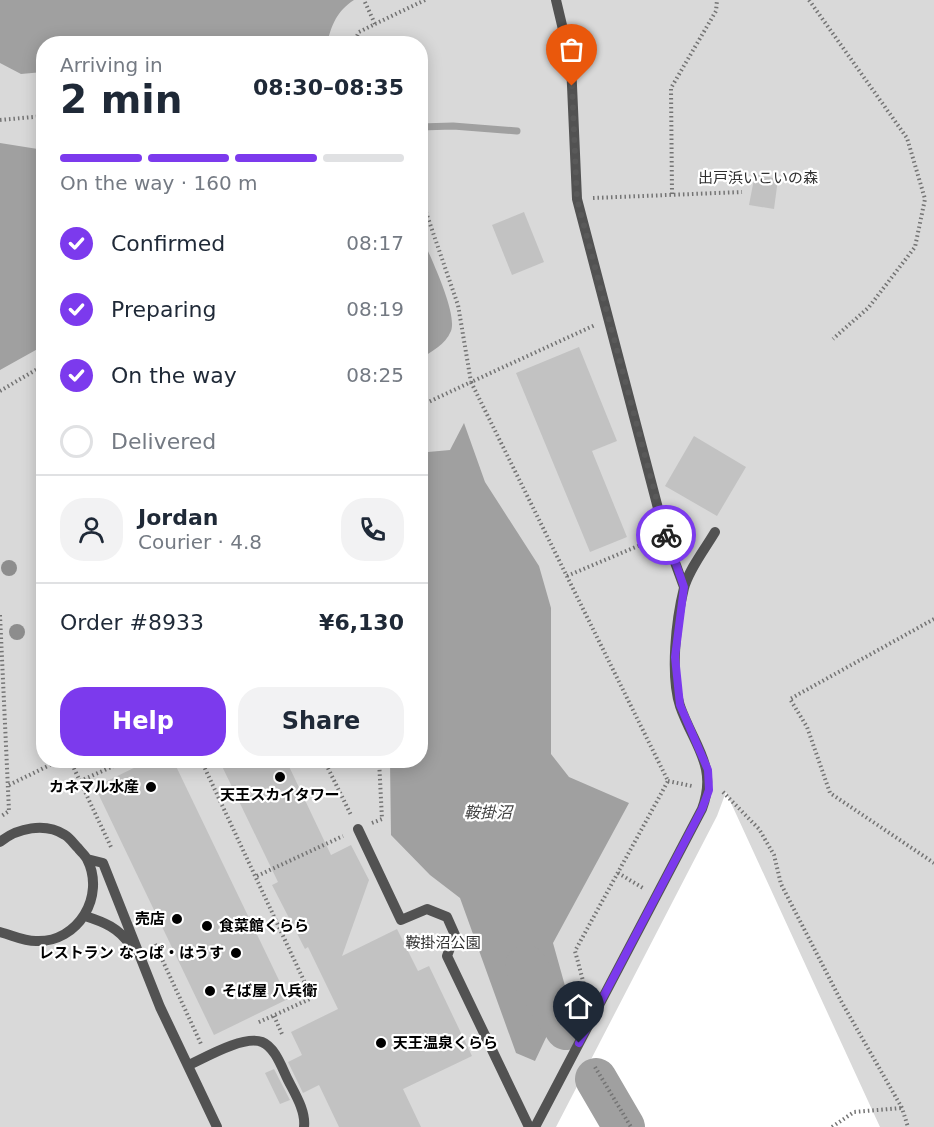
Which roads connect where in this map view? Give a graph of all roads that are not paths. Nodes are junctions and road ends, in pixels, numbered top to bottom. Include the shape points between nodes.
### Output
1 (556, 0) edge
2 (715, 532) dead end
3 (684, 587) junction
4 (358, 829) road end
5 (0, 842) edge
6 (87, 859) junction
7 (85, 916) junction
8 (0, 932) edge
9 (141, 960) junction
10 (189, 1065) junction
11 (217, 1127) edge
12 (304, 1127) edge
13 (529, 1127) edge
14 (535, 1127) edge

1 - 3 lane via 571,63 577,199 665,535
2 - 3 lane
3 - 14 lane via 675,657 677,688 680,705 708,770 709,790
4 - 13 lane via 401,920 428,909 447,917 455,935 447,956
5 - 6 lane via 29,827 45,829 65,834
6 - 7 lane via 93,888
6 - 9 lane via 103,863
7 - 8 lane via 71,931 54,939 37,942
7 - 9 lane via 123,934
9 - 10 lane
10 - 11 lane
10 - 12 lane via 246,1040 263,1042 273,1052 297,1096

